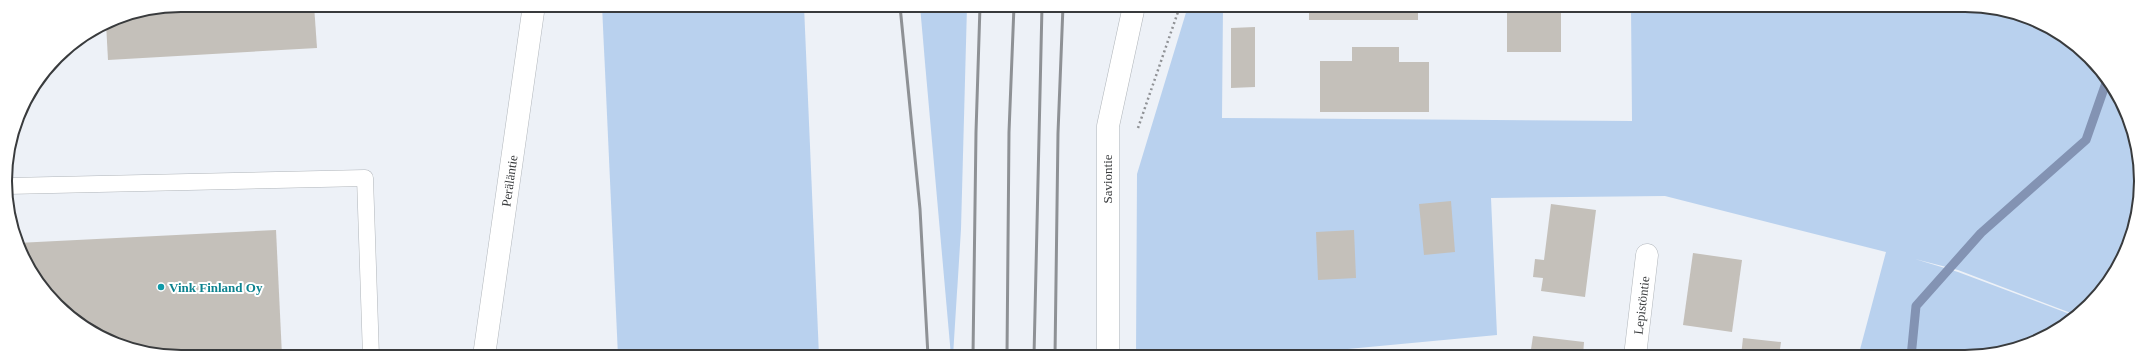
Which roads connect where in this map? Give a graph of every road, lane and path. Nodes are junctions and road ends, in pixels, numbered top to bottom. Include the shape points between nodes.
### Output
1 (533, 12) edge
2 (1133, 12) edge
3 (1178, 12) edge
4 (1136, 133) dead end
5 (12, 186) edge
6 (1647, 255) dead end
7 (371, 350) edge
8 (485, 350) edge
9 (1108, 350) edge
10 (1636, 350) edge

1 - 8 street, Peräläntie
2 - 9 street, Saviontie via 1108,126
3 - 4 path
5 - 7 lane via 365,178
6 - 10 street, Lepistöntie

